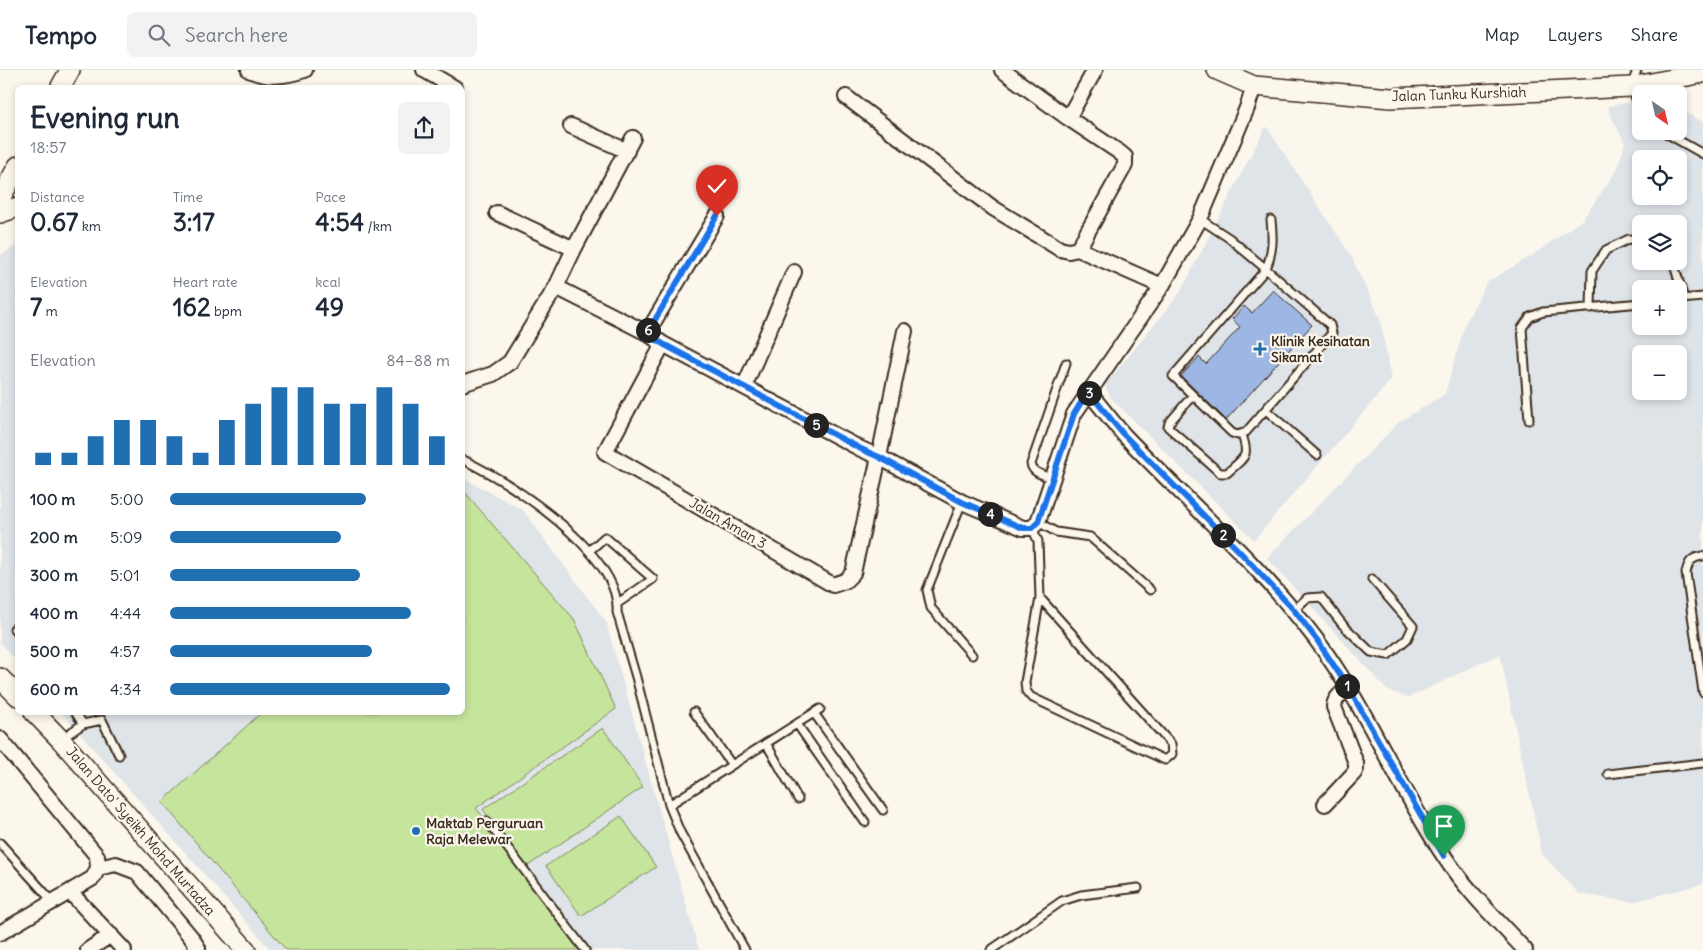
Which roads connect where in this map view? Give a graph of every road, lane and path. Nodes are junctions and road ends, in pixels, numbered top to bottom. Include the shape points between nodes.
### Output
1 (70, 70) edge
2 (249, 70) edge
3 (305, 70) edge
4 (424, 70) edge
5 (1002, 70) edge
6 (1095, 70) edge
7 (1217, 70) edge
8 (1703, 73) edge
9 (1634, 78) edge
10 (62, 85) edge
11 (450, 85) edge
12 (1254, 86) junction
13 (846, 97) dead end
14 (1068, 118) junction
15 (571, 126) dead end
16 (633, 138) dead end
17 (1678, 140) edge
18 (627, 152) junction
19 (1703, 154) edge
20 (15, 173) edge
21 (0, 199) edge
22 (15, 208) edge
23 (497, 213) dead end
24 (0, 214) edge
25 (717, 216) dead end
26 (1200, 219) junction
27 (1271, 220) dead end
28 (1632, 239) edge
29 (574, 249) junction
30 (1078, 249) junction
31 (1266, 270) junction
32 (794, 272) dead end
33 (1162, 286) junction
34 (556, 287) junction
35 (1703, 297) edge
36 (1687, 298) edge
37 (1632, 304) edge
38 (1591, 308) junction
39 (905, 331) dead end
40 (647, 333) junction
41 (663, 344) junction
42 (1066, 363) dead end
43 (465, 383) edge
44 (744, 387) junction
45 (1088, 391) junction
46 (1192, 396) junction
47 (1266, 410) junction
48 (1529, 420) dead end
49 (1242, 435) junction
50 (1317, 455) dead end
51 (879, 457) junction
52 (465, 461) edge
53 (1053, 478) junction
54 (962, 502) junction
55 (1035, 525) junction
56 (589, 551) junction
57 (1703, 556) edge
58 (1372, 579) dead end
59 (1150, 590) dead end
60 (1040, 598) junction
61 (618, 603) junction
62 (1294, 610) junction
63 (972, 654) dead end
64 (0, 678) edge
65 (1348, 687) junction
66 (1703, 692) edge
67 (15, 693) edge
68 (694, 712) dead end
69 (37, 715) edge
70 (77, 715) edge
71 (83, 724) junction
72 (797, 724) junction
73 (0, 739) edge
74 (60, 739) junction
75 (766, 744) junction
76 (119, 755) dead end
77 (1703, 763) edge
78 (732, 765) junction
79 (1608, 774) dead end
80 (798, 800) dead end
81 (1325, 804) dead end
82 (669, 805) junction
83 (883, 810) dead end
84 (486, 821) dead end
85 (865, 822) dead end
86 (0, 843) edge
87 (98, 868) junction
88 (1138, 888) dead end
89 (70, 892) junction
90 (53, 902) junction
91 (0, 933) edge
92 (111, 935) junction
93 (88, 950) edge
94 (124, 950) edge
95 (198, 950) edge
96 (246, 950) edge
97 (586, 950) edge
98 (745, 950) edge
99 (993, 950) edge
100 (1525, 950) edge

1 - 10 main road
2 - 3 street via 276,76
4 - 11 street
5 - 14 street
6 - 14 street
7 - 12 main road, Jalan Tunku Kurshiah
8 - 9 main road, Jalan Tunku Kurshiah
9 - 12 main road, Jalan Tunku Kurshiah via 1391,98
12 - 26 street
13 - 30 street via 993,208 1060,249
14 - 30 street via 1125,157 1125,165
15 - 18 street
16 - 18 street
17 - 19 lane
18 - 29 street
20 - 21 main road
22 - 24 main road
23 - 29 street
25 - 40 street
26 - 31 lane via 1230,238
26 - 33 street
27 - 31 lane via 1273,242
28 - 38 lane via 1606,250 1592,271
29 - 34 street
30 - 33 street
31 - 46 lane via 1173,376
31 - 47 lane via 1330,325 1332,333
32 - 44 street
33 - 45 street
34 - 40 street
34 - 43 street via 510,362 493,374
35 - 36 lane
37 - 38 lane
38 - 48 lane via 1543,312 1530,317 1522,328
39 - 51 street
40 - 41 street
41 - 44 street
41 - 51 street, Jalan Aman 3 via 605,452 833,584 845,581 853,573
42 - 53 lane via 1031,464 1035,472
44 - 51 street
45 - 53 street via 1074,414
45 - 62 street via 1123,434
46 - 49 lane via 1232,433
46 - 49 lane via 1168,427 1220,473 1227,473 1246,454
47 - 49 lane
47 - 50 lane
51 - 54 street
52 - 56 lane via 518,490
53 - 55 street
54 - 55 street via 1023,528
54 - 63 lane via 927,590 931,608
55 - 59 lane via 1090,537
55 - 60 lane
56 - 61 lane via 611,582
56 - 61 lane via 605,537 653,579
57 - 66 lane via 1692,559 1686,573
58 - 62 lane via 1414,626 1407,639 1388,655 1371,652 1343,625 1321,597 1307,598
60 - 60 lane via 1025,682 1031,698 1165,760 1172,754 1171,744
61 - 82 lane via 617,612
62 - 65 street
64 - 67 main road
65 - 81 street via 1334,702 1334,707 1356,768
65 - 100 street via 1444,856 1468,889
68 - 78 lane
69 - 74 main road, Jalan Dato' Syeikh Mohd Murtadza
70 - 71 lane
71 - 74 lane
71 - 76 lane via 102,720
72 - 75 lane
72 - 83 lane via 817,711
72 - 85 lane
73 - 87 street via 97,856
74 - 96 main road, Jalan Dato' Syeikh Mohd Murtadza
75 - 78 lane
75 - 80 lane
77 - 79 lane
78 - 82 lane
82 - 98 lane via 680,832
84 - 97 lane
86 - 90 lane
87 - 89 street via 93,878
87 - 95 street via 116,864 137,872
88 - 99 lane via 1081,895 1062,901
89 - 90 street
89 - 92 street
90 - 91 street
92 - 93 street
92 - 94 street

